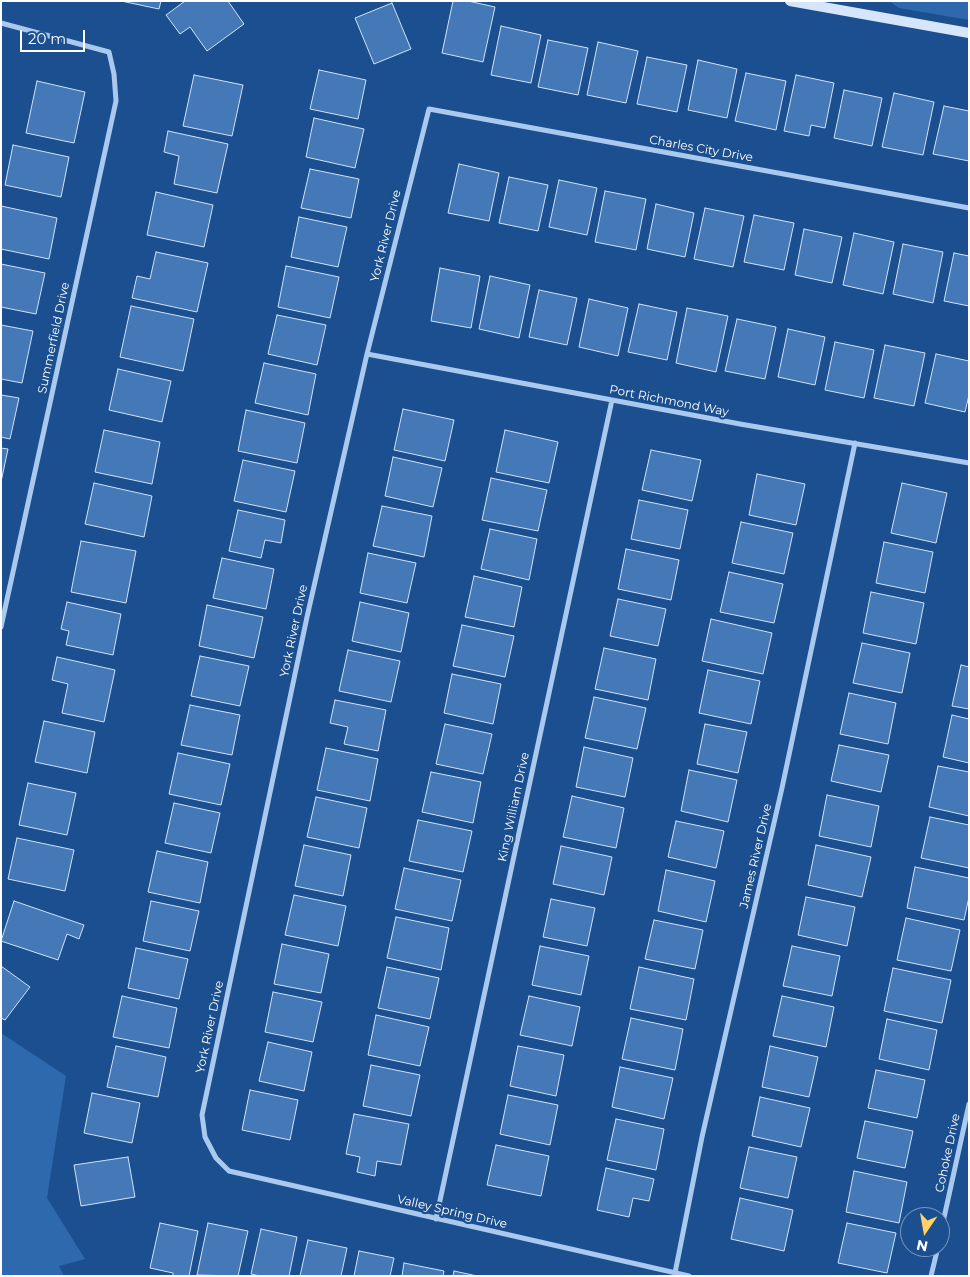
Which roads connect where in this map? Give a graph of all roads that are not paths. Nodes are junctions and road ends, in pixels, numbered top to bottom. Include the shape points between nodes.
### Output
1 (790, 1) edge
2 (1, 23) edge
3 (969, 33) edge
4 (429, 109) joint
5 (969, 208) edge
6 (367, 354) junction
7 (612, 400) junction
8 (854, 443) junction
9 (969, 463) edge
10 (1, 627) edge
11 (969, 1104) edge
12 (216, 1158) joint
13 (946, 1207) edge
14 (436, 1219) junction
15 (936, 1257) edge
16 (675, 1272) junction
17 (689, 1276) edge
18 (931, 1276) edge

1 - 3 main road
2 - 10 street, Summerfield Drive via 109,52 116,101
4 - 5 street, Charles City Drive
4 - 6 street, York River Drive
6 - 7 street, Port Richmond Way
6 - 12 street, York River Drive via 305,627 202,1115 205,1137
7 - 8 street, Port Richmond Way
7 - 14 street, King William Drive
8 - 9 street, Port Richmond Way
8 - 16 street, James River Drive
11 - 13 street, Cohoke Drive
12 - 14 street, Valley Spring Drive via 228,1171
14 - 16 street, Valley Spring Drive
15 - 18 street
16 - 17 street, Valley Spring Drive

